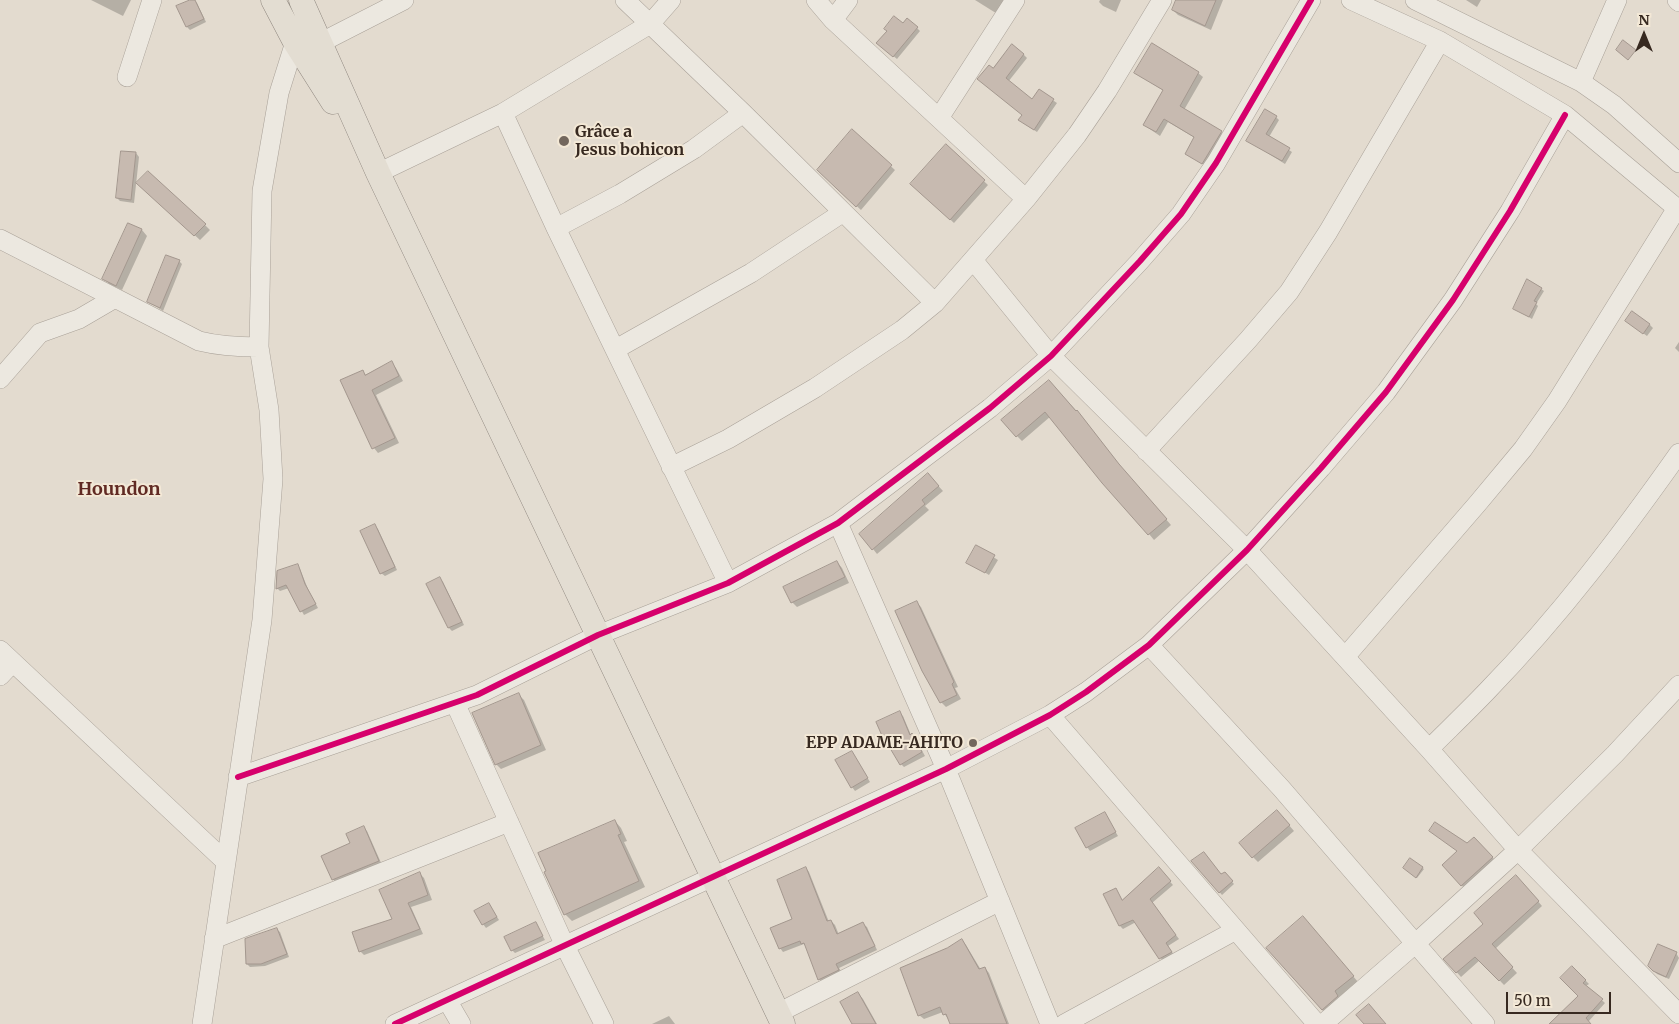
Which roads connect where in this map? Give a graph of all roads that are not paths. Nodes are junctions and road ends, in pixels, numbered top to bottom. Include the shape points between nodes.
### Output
1 (152, 0) edge
2 (273, 0) edge
3 (301, 0) edge
4 (404, 0) edge
5 (625, 0) edge
6 (671, 0) edge
7 (816, 0) edge
8 (848, 0) edge
9 (1015, 0) edge
10 (1162, 0) edge
11 (1311, 0) edge
12 (1350, 0) edge
13 (1415, 0) edge
14 (1617, 0) edge
15 (833, 20) junction
16 (650, 24) junction
17 (1440, 41) junction
18 (295, 42) junction
19 (320, 43) junction
20 (127, 77) dead end
21 (1581, 82) junction
22 (503, 113) junction
23 (743, 114) junction
24 (1565, 115) junction
25 (939, 118) junction
26 (1679, 163) edge
27 (378, 173) junction
28 (1026, 199) junction
29 (1678, 209) edge
30 (842, 213) junction
31 (556, 228) junction
32 (0, 239) edge
33 (973, 260) junction
34 (115, 298) junction
35 (935, 303) junction
36 (259, 346) junction
37 (616, 349) junction
38 (1051, 356) junction
39 (0, 379) edge
40 (1146, 451) junction
41 (1679, 453) edge
42 (672, 467) junction
43 (838, 523) junction
44 (1247, 550) junction
45 (728, 583) junction
46 (598, 635) junction
47 (1149, 645) junction
48 (6, 656) edge
49 (1345, 657) junction
50 (0, 676) edge
51 (1678, 687) edge
52 (455, 703) junction
53 (1050, 715) junction
54 (1429, 749) junction
55 (946, 769) junction
56 (238, 777) junction
57 (509, 822) junction
58 (1518, 850) junction
59 (226, 862) junction
60 (713, 877) junction
61 (1000, 901) junction
62 (1236, 930) junction
63 (214, 939) junction
64 (1416, 943) junction
65 (565, 946) junction
66 (448, 1000) junction
67 (1679, 1014) edge
68 (781, 1018) edge
69 (202, 1024) edge
70 (395, 1024) edge
71 (461, 1024) edge
72 (604, 1024) edge
73 (1050, 1024) edge
74 (1064, 1024) edge
75 (1317, 1024) edge
76 (1323, 1024) edge
77 (1485, 1024) edge

1 - 20 street
2 - 18 main road
3 - 19 main road
4 - 19 street
5 - 16 street
6 - 16 street
7 - 15 street
8 - 15 street
9 - 25 street
10 - 28 street via 1077,135
11 - 38 street via 1216,163 1181,214
12 - 17 street
13 - 21 street
14 - 21 street
15 - 25 street
16 - 22 street
16 - 23 street
17 - 24 street
17 - 40 street via 1289,292
18 - 27 main road
18 - 36 street via 278,94 262,191
19 - 27 main road
21 - 26 street via 1614,105
22 - 27 street
22 - 31 street
23 - 30 street
23 - 31 street via 678,159
24 - 29 street
24 - 44 street via 1510,211 1453,300 1386,392
25 - 28 street
27 - 46 main road
28 - 33 street
29 - 49 street via 1557,401 1522,449
30 - 35 street
30 - 37 street via 751,273
31 - 37 street
32 - 34 street
33 - 35 street
33 - 38 street
34 - 36 street via 199,341 230,347
34 - 39 street via 79,319 40,333
35 - 42 street via 902,330 815,388 728,439
36 - 56 street via 269,410 273,479 262,620
37 - 42 street
38 - 40 street
38 - 43 street via 990,408
40 - 44 street
41 - 54 street via 1554,616 1489,689
42 - 45 street
43 - 45 street
43 - 55 street
44 - 47 street
44 - 49 street
45 - 46 street
46 - 52 street
46 - 60 main road
47 - 53 street
47 - 64 street via 1281,788
48 - 50 street
48 - 59 street
49 - 54 street
51 - 58 street
52 - 56 street
52 - 57 street
53 - 55 street
53 - 62 street
54 - 58 street
55 - 60 street
55 - 61 street
56 - 59 street
57 - 63 street
57 - 65 street
58 - 64 street
58 - 67 street
59 - 63 street
60 - 65 street
60 - 68 main road
61 - 68 street
61 - 73 street
62 - 74 street
62 - 75 street
63 - 69 street
64 - 76 street
64 - 77 street
65 - 66 street
65 - 72 street
66 - 70 street
66 - 71 street

